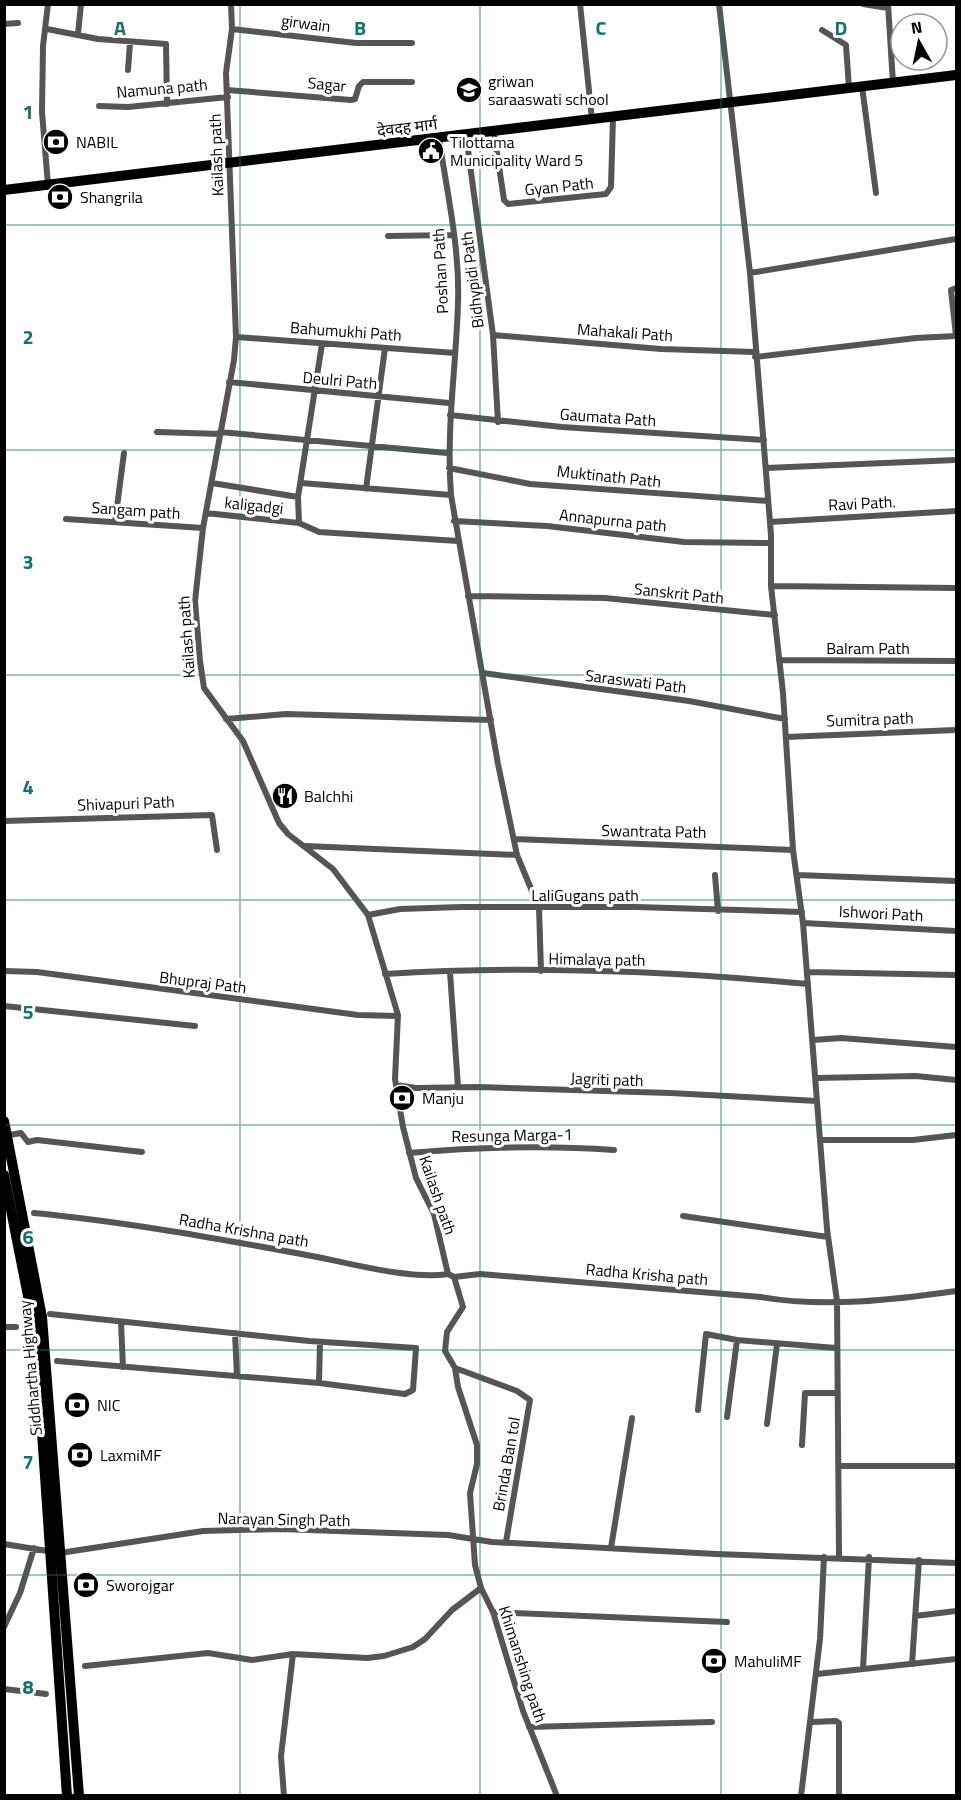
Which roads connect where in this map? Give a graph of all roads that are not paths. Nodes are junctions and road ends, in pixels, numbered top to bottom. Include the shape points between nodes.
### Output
1 (48, 4) edge
2 (81, 4) edge
3 (231, 4) edge
4 (580, 4) edge
5 (718, 4) edge
6 (863, 4) edge
7 (888, 6) edge
8 (18, 23) dead end
9 (4, 24) edge
10 (47, 29) junction
11 (232, 29) junction
12 (822, 30) dead end
13 (78, 34) junction
14 (130, 43) junction
15 (412, 43) dead end
16 (128, 70) dead end
17 (957, 75) edge
18 (412, 82) dead end
19 (893, 83) junction
20 (862, 86) junction
21 (849, 88) junction
22 (228, 93) junction
23 (730, 103) junction
24 (167, 104) junction
25 (99, 106) dead end
26 (613, 117) junction
27 (592, 120) junction
28 (494, 133) junction
29 (466, 135) junction
30 (439, 138) junction
31 (230, 162) junction
32 (48, 185) junction
33 (4, 190) edge
34 (876, 193) dead end
35 (454, 235) junction
36 (388, 237) dead end
37 (957, 239) edge
38 (750, 273) junction
39 (957, 288) edge
40 (493, 335) junction
41 (956, 336) edge
42 (236, 338) junction
43 (322, 344) junction
44 (385, 348) junction
45 (455, 353) junction
46 (755, 354) junction
47 (229, 382) junction
48 (316, 392) junction
49 (379, 396) junction
50 (449, 403) junction
51 (450, 415) junction
52 (498, 422) junction
53 (157, 432) dead end
54 (220, 433) junction
55 (764, 440) junction
56 (308, 441) junction
57 (372, 447) junction
58 (124, 453) dead end
59 (447, 453) junction
60 (957, 460) edge
61 (449, 468) junction
62 (766, 468) junction
63 (212, 483) junction
64 (301, 483) junction
65 (366, 489) junction
66 (451, 495) junction
67 (298, 497) junction
68 (768, 501) junction
69 (957, 511) edge
70 (206, 513) junction
71 (66, 519) dead end
72 (454, 521) junction
73 (115, 522) junction
74 (770, 522) junction
75 (299, 523) junction
76 (203, 528) junction
77 (458, 541) junction
78 (770, 543) junction
79 (771, 586) junction
80 (957, 588) edge
81 (468, 596) junction
82 (775, 615) junction
83 (779, 660) junction
84 (957, 661) edge
85 (483, 673) junction
86 (226, 719) junction
87 (785, 719) junction
88 (491, 720) junction
89 (957, 730) edge
90 (786, 737) junction
91 (4, 822) edge
92 (514, 839) junction
93 (302, 846) junction
94 (217, 850) dead end
95 (793, 850) junction
96 (517, 855) junction
97 (715, 875) dead end
98 (797, 875) junction
99 (957, 881) edge
100 (540, 908) junction
101 (718, 911) junction
102 (802, 912) junction
103 (368, 915) junction
104 (803, 923) junction
105 (957, 931) edge
106 (4, 971) edge
107 (542, 971) junction
108 (450, 972) junction
109 (807, 972) junction
110 (385, 974) junction
111 (957, 975) edge
112 (808, 984) junction
113 (4, 1006) edge
114 (398, 1016) junction
115 (195, 1026) dead end
116 (813, 1040) junction
117 (957, 1047) edge
118 (816, 1078) junction
119 (957, 1080) edge
120 (396, 1085) junction
121 (458, 1087) junction
122 (817, 1101) junction
123 (4, 1121) edge
124 (957, 1135) edge
125 (7, 1136) edge
126 (820, 1140) junction
127 (614, 1150) dead end
128 (142, 1152) dead end
129 (409, 1153) junction
130 (4, 1175) edge
131 (34, 1213) dead end
132 (683, 1216) dead end
133 (828, 1237) junction
134 (451, 1275) junction
135 (957, 1291) edge
136 (837, 1301) junction
137 (50, 1314) dead end
138 (121, 1323) junction
139 (4, 1327) edge
140 (16, 1327) dead end
141 (236, 1334) junction
142 (737, 1340) junction
143 (320, 1342) junction
144 (777, 1344) junction
145 (836, 1348) junction
146 (57, 1361) dead end
147 (123, 1367) junction
148 (455, 1368) junction
149 (237, 1376) junction
150 (319, 1383) junction
151 (836, 1393) junction
152 (698, 1410) dead end
153 (727, 1417) dead end
154 (632, 1418) dead end
155 (767, 1424) dead end
156 (802, 1445) dead end
157 (840, 1466) junction
158 (957, 1466) edge
159 (471, 1538) junction
160 (506, 1542) junction
161 (4, 1544) edge
162 (34, 1548) junction
163 (611, 1548) junction
164 (55, 1552) junction
165 (839, 1556) junction
166 (824, 1557) junction
167 (869, 1557) junction
168 (919, 1560) junction
169 (957, 1563) edge
170 (481, 1588) junction
171 (957, 1611) edge
172 (493, 1612) junction
173 (915, 1616) junction
174 (727, 1622) dead end
175 (4, 1627) edge
176 (293, 1654) junction
177 (957, 1659) edge
178 (912, 1664) junction
179 (85, 1666) dead end
180 (863, 1669) junction
181 (817, 1674) junction
182 (4, 1689) edge
183 (46, 1694) dead end
184 (712, 1722) dead end
185 (812, 1722) junction
186 (529, 1727) junction
187 (68, 1796) edge
188 (79, 1796) edge
189 (284, 1796) edge
190 (558, 1796) edge
191 (801, 1796) edge
192 (839, 1796) edge

1 - 10 street
2 - 13 street
3 - 11 street, Kailash path
4 - 27 street
5 - 23 street
6 - 7 street
7 - 19 street
8 - 9 street
10 - 13 street
10 - 32 street via 42,112
11 - 15 street, girwain via 356,43
11 - 22 street, Kailash path via 226,73
12 - 21 street via 846,45
13 - 14 street
14 - 16 street
14 - 24 street via 168,46
17 - 19 main road, देवदह मार्ग
18 - 22 street, Sagar via 363,82 351,100
19 - 20 main road, देवदह मार्ग
20 - 21 main road, देवदह मार्ग
20 - 34 street
21 - 23 main road, देवदह मार्ग
22 - 24 street, Namuna path
22 - 31 street, Kailash path
23 - 26 main road, देवदह मार्ग
23 - 38 street
24 - 25 street, Namuna path
26 - 27 main road, देवदह मार्ग
26 - 28 street, Gyan Path via 611,187 606,194 508,204 504,200
27 - 28 main road, देवदह मार्ग
28 - 29 main road, देवदह मार्ग
29 - 30 main road, देवदह मार्ग
29 - 40 street, Bidhypidi Path
30 - 31 main road, देवदह मार्ग
30 - 35 street, Poshan Path
31 - 32 main road, देवदह मार्ग
31 - 42 street, Kailash path
32 - 33 main road, देवदह मार्ग
35 - 36 street
35 - 45 street, Poshan Path via 458,301
37 - 38 street
38 - 46 street
39 - 41 street via 950,297
40 - 46 street, Mahakali Path
40 - 52 street, Bidhypidi Path
41 - 46 street, Mahakali Path
42 - 43 street, Bahumukhi Path
42 - 47 street, Kailash path
43 - 44 street, Bahumukhi Path
43 - 48 street
44 - 45 street, Bahumukhi Path
44 - 49 street
45 - 50 street, Poshan Path
46 - 55 street
47 - 48 street, Deulri Path
47 - 54 street, Kailash path
48 - 49 street, Deulri Path
48 - 56 street
49 - 50 street, Deulri Path
49 - 57 street
50 - 51 street, Poshan Path
51 - 52 street, Gaumata Path
51 - 59 street, Poshan Path
52 - 55 street, Gaumata Path
53 - 54 street
54 - 56 street
54 - 63 street, Kailash path
55 - 62 street
56 - 57 street
56 - 64 street
57 - 59 street
57 - 65 street
58 - 73 street
59 - 61 street, Poshan Path
60 - 62 street
61 - 66 street, Poshan Path
61 - 68 street, Muktinath Path via 530,484
62 - 68 street
63 - 67 street
63 - 70 street, Kailash path
64 - 65 street
64 - 67 street
65 - 66 street
66 - 72 street, Poshan Path
67 - 75 street
68 - 74 street
69 - 74 street, Ravi Path.
70 - 75 street, kaligadgi
70 - 76 street, Kailash path
71 - 73 street, Sangam path
72 - 77 street, Poshan Path
72 - 78 street, Annapurna path via 547,526 684,542
73 - 76 street, Sangam path
74 - 78 street
75 - 77 street, kaligadgi via 319,532
76 - 86 street, Kailash path via 195,601 202,682
77 - 81 street, Poshan Path
78 - 79 street
79 - 80 street
79 - 82 street
81 - 82 street, Sanskrit Path via 580,597
81 - 85 street, Poshan Path
82 - 83 street
83 - 84 street, Balram Path
83 - 87 street
85 - 87 street, Saraswati Path via 689,701
85 - 88 street, Poshan Path
86 - 88 street via 286,714
86 - 93 street, Kailash path via 243,741 279,823
87 - 90 street
88 - 92 street, Poshan Path
89 - 90 street, Sumitra path
90 - 95 street
91 - 94 street, Shivapuri Path via 207,814 214,817
92 - 95 street, Swantrata Path
92 - 96 street, Poshan Path
93 - 96 street
93 - 103 street, Kailash path via 333,869
95 - 98 street
96 - 100 street, Poshan Path
97 - 101 street
98 - 99 street
98 - 102 street
100 - 101 street, LaliGugans path
100 - 103 street, LaliGugans path via 429,908
100 - 107 street
101 - 102 street, LaliGugans path
102 - 104 street
103 - 110 street, Kailash path
104 - 105 street, Ishwori Path
104 - 109 street
106 - 114 street, Bhupraj Path via 37,972 358,1015
107 - 108 street, Himalaya path
107 - 112 street, Himalaya path via 691,975
108 - 110 street, Himalaya path
108 - 121 street
109 - 111 street
109 - 112 street
110 - 114 street, Kailash path
112 - 116 street
113 - 115 street
114 - 120 street, Kailash path
116 - 117 street via 841,1038
116 - 118 street
118 - 119 street
118 - 122 street
120 - 121 street, Jagriti path
120 - 129 street, Kailash path
121 - 122 street, Jagriti path
122 - 126 street
123 - 125 main road, Siddhartha Highway
124 - 126 street via 913,1140
125 - 128 street via 21,1133 28,1142
125 - 164 main road, Siddhartha Highway via 42,1317
126 - 133 street
127 - 129 street, Resunga Marga-1 via 496,1146
129 - 134 street, Kailash path via 416,1178 434,1214
130 - 164 main road, Siddhartha Highway via 35,1331
131 - 134 street, Radha Krishna path via 173,1231 378,1268
132 - 133 street
133 - 136 street
134 - 136 street, Radha Krisha path via 503,1275 794,1302
134 - 148 street, Kailash path via 464,1307 444,1343
135 - 136 street, Radha Krisha path
136 - 145 street
137 - 138 street
138 - 141 street
138 - 147 street
139 - 140 street
141 - 143 street
141 - 149 street
142 - 144 street
142 - 152 street via 706,1334
142 - 153 street
143 - 150 street
143 - 150 street via 416,1348 412,1390 405,1394
144 - 145 street
144 - 155 street
145 - 151 street
146 - 147 street
147 - 149 street
148 - 159 street, Khimanshing path via 477,1446 470,1493
148 - 160 street, Brinda Ban tol via 530,1400
149 - 150 street
151 - 156 street via 805,1393
151 - 157 street
154 - 163 street
157 - 158 street
157 - 165 street
159 - 160 street, Narayan Singh Path
159 - 164 street, Narayan Singh Path via 227,1529
159 - 170 street, Khimanshing path
160 - 163 street, Narayan Singh Path
161 - 162 street, Narayan Singh Path
162 - 164 street, Narayan Singh Path
162 - 175 street
163 - 166 street, Narayan Singh Path
164 - 187 main road, Siddhartha Highway
164 - 188 main road, Siddhartha Highway
165 - 166 street, Narayan Singh Path
165 - 167 street, Narayan Singh Path
166 - 181 street
167 - 168 street, Narayan Singh Path
167 - 180 street
168 - 169 street, Narayan Singh Path
168 - 173 street
170 - 172 street, Khimanshing path
170 - 176 street via 413,1647 367,1658
171 - 173 street
172 - 174 street
172 - 186 street, Khimanshing path
173 - 178 street
176 - 179 street via 252,1660 188,1654
176 - 189 street via 281,1756
177 - 178 street
178 - 180 street
180 - 181 street
181 - 185 street
182 - 183 street
184 - 186 street
185 - 191 street
185 - 192 street via 839,1724
186 - 190 street, Khimanshing path

